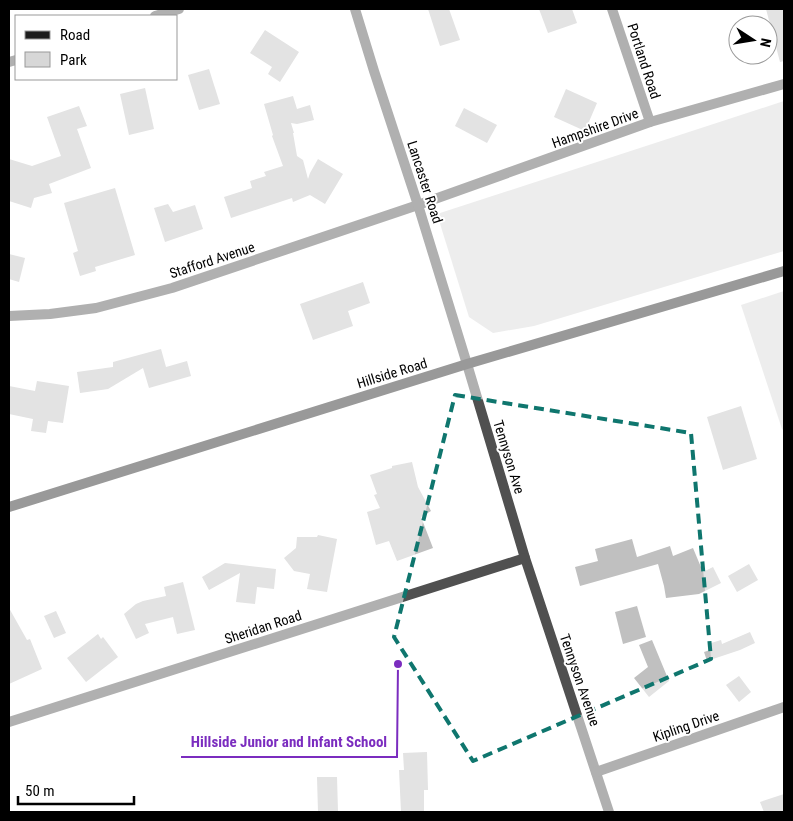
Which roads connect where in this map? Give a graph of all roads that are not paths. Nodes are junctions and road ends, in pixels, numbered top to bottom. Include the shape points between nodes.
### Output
1 (179, 9) edge
2 (355, 9) edge
3 (612, 9) edge
4 (158, 15) edge
5 (784, 84) edge
6 (650, 122) junction
7 (418, 206) junction
8 (784, 271) edge
9 (9, 316) edge
10 (467, 364) junction
11 (9, 507) edge
12 (525, 558) junction
13 (784, 707) edge
14 (9, 722) edge
15 (596, 772) junction
16 (609, 812) edge

1 - 4 street
2 - 7 street, Lancaster Road
3 - 6 street, Portland Road
5 - 6 street, Hampshire Drive
6 - 7 street, Hampshire Drive
7 - 9 street, Stafford Avenue via 172,288 96,308
7 - 10 street, Lancaster Road
8 - 10 main road, Hillside Road
10 - 11 main road, Hillside Road
10 - 12 street, Tennyson Ave
12 - 14 street, Sheridan Road
12 - 15 street, Tennyson Avenue
13 - 15 street, Kipling Drive
15 - 16 street, Tennyson Avenue

